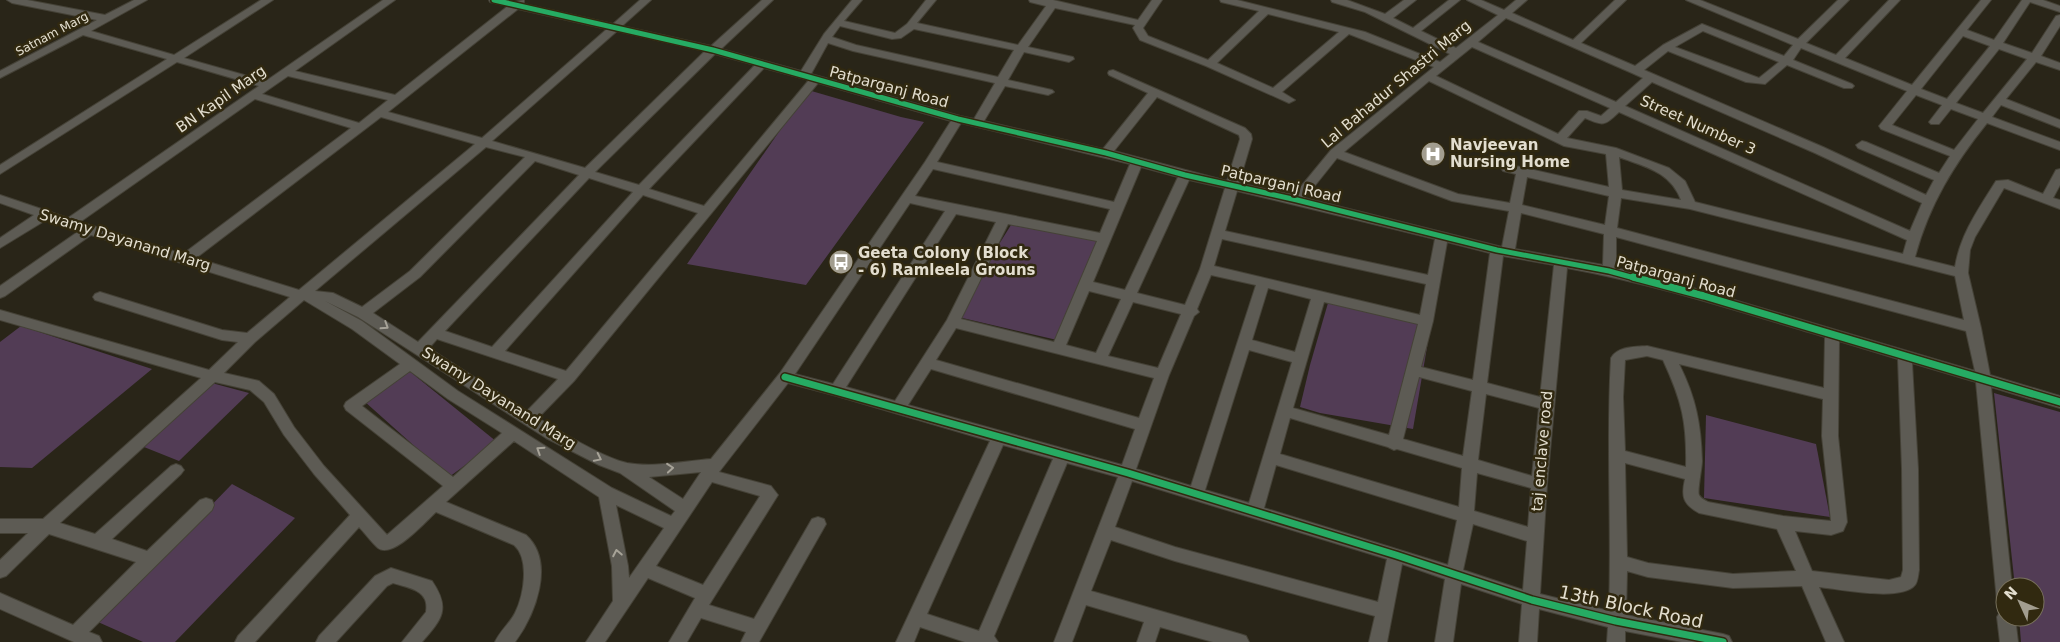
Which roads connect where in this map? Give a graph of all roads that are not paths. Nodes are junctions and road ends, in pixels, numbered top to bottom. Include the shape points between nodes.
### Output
1 (12, 0) edge
2 (142, 0) edge
3 (268, 0) edge
4 (390, 0) edge
5 (494, 0) edge
6 (646, 0) edge
7 (768, 0) edge
8 (857, 0) edge
9 (931, 0) edge
10 (1034, 0) edge
11 (1157, 0) edge
12 (1225, 0) edge
13 (1336, 0) edge
14 (1411, 0) edge
15 (1455, 0) edge
16 (1472, 0) edge
17 (1522, 0) edge
18 (1621, 0) edge
19 (1691, 0) edge
20 (1844, 0) edge
21 (1895, 0) edge
22 (1986, 0) edge
23 (2027, 0) edge
24 (2033, 0) edge
25 (519, 2) edge
26 (1355, 2) edge
27 (1053, 3) junction
28 (2060, 9) edge
29 (1265, 11) junction
30 (1505, 13) junction
31 (1385, 18) junction
32 (2060, 18) edge
33 (108, 19) junction
34 (839, 23) junction
35 (1139, 23) junction
36 (912, 25) junction
37 (614, 28) junction
38 (83, 32) junction
39 (1345, 32) junction
40 (1414, 32) junction
41 (1962, 32) junction
42 (826, 39) junction
43 (1470, 42) junction
44 (1574, 44) junction
45 (1799, 44) junction
46 (1996, 44) junction
47 (1667, 47) junction
48 (713, 50) junction
49 (1020, 50) junction
50 (1456, 53) junction
51 (1839, 58) junction
52 (2035, 58) junction
53 (176, 59) junction
54 (1069, 60) dead end
55 (1786, 60) junction
56 (762, 64) junction
57 (1210, 64) junction
58 (1441, 66) junction
59 (2060, 67) edge
60 (1636, 71) junction
61 (286, 72) junction
62 (1113, 73) dead end
63 (0, 75) edge
64 (1427, 76) junction
65 (1651, 77) junction
66 (810, 78) junction
67 (1001, 82) junction
68 (267, 85) junction
69 (1848, 86) dead end
70 (1913, 89) junction
71 (1048, 92) dead end
72 (1155, 92) junction
73 (1274, 93) junction
74 (252, 95) junction
75 (396, 99) junction
76 (1289, 100) dead end
77 (1999, 100) junction
78 (1950, 104) junction
79 (1617, 106) junction
80 (379, 112) junction
81 (1984, 118) junction
82 (958, 119) junction
83 (1935, 122) dead end
84 (977, 123) junction
85 (2060, 124) edge
86 (360, 127) junction
87 (1559, 139) junction
88 (482, 143) junction
89 (1862, 145) dead end
90 (2060, 146) edge
91 (1612, 151) junction
92 (1106, 153) junction
93 (1335, 153) junction
94 (1957, 155) junction
95 (533, 156) junction
96 (1136, 161) junction
97 (930, 164) junction
98 (1507, 168) dead end
99 (0, 170) edge
100 (1522, 172) junction
101 (586, 174) junction
102 (1185, 174) junction
103 (2060, 174) edge
104 (1942, 179) junction
105 (1232, 186) junction
106 (640, 191) junction
107 (1616, 192) junction
108 (906, 198) junction
109 (0, 199) edge
110 (1297, 200) junction
111 (2046, 200) junction
112 (1928, 201) junction
113 (2060, 205) edge
114 (1690, 206) junction
115 (1118, 207) junction
116 (1516, 208) junction
117 (953, 209) junction
118 (707, 211) junction
119 (44, 215) junction
120 (1004, 219) junction
121 (70, 223) junction
122 (89, 230) junction
123 (1610, 232) junction
124 (1219, 234) junction
125 (1442, 236) junction
126 (1913, 237) junction
127 (1104, 238) junction
128 (0, 244) edge
129 (1503, 250) junction
130 (186, 259) junction
131 (1908, 260) junction
132 (1561, 261) junction
133 (1207, 270) junction
134 (1609, 272) junction
135 (1961, 273) junction
136 (1432, 281) junction
137 (1263, 284) junction
138 (1084, 285) junction
139 (0, 292) edge
140 (305, 295) junction
141 (1129, 296) junction
142 (1319, 296) junction
143 (100, 297) dead end
144 (1191, 311) junction
145 (363, 313) junction
146 (0, 315) edge
147 (1426, 321) junction
148 (953, 322) junction
149 (1974, 328) junction
150 (434, 333) junction
151 (1832, 335) junction
152 (250, 338) junction
153 (1243, 343) junction
154 (420, 348) junction
155 (1058, 349) junction
156 (496, 354) junction
157 (1668, 355) junction
158 (1904, 356) junction
159 (1100, 359) junction
160 (1300, 359) junction
161 (929, 363) junction
162 (409, 365) junction
163 (1413, 370) junction
164 (1162, 375) junction
165 (211, 376) junction
166 (569, 377) junction
167 (785, 378) junction
168 (1982, 379) junction
169 (1481, 387) junction
170 (838, 390) junction
171 (1830, 395) junction
172 (2060, 402) edge
173 (1547, 404) junction
174 (898, 408) junction
175 (1285, 411) junction
176 (528, 419) junction
177 (1143, 425) junction
178 (513, 432) junction
179 (999, 438) junction
180 (1394, 444) junction
181 (1617, 455) junction
182 (1062, 456) junction
183 (1270, 457) junction
184 (1470, 464) junction
185 (625, 469) junction
186 (176, 470) dead end
187 (712, 470) junction
188 (1128, 473) junction
189 (1694, 475) junction
190 (1539, 484) junction
191 (454, 486) junction
192 (606, 493) junction
193 (1196, 494) junction
194 (206, 504) dead end
195 (433, 504) junction
196 (685, 509) junction
197 (1255, 511) junction
198 (359, 516) junction
199 (1466, 517) junction
200 (1783, 523) junction
201 (818, 524) dead end
202 (674, 525) junction
203 (0, 526) edge
204 (46, 526) junction
205 (1106, 531) junction
206 (1535, 536) junction
207 (98, 542) junction
208 (1396, 555) junction
209 (150, 559) junction
210 (1619, 562) junction
211 (644, 569) junction
212 (0, 571) edge
213 (1454, 574) junction
214 (2003, 577) edge
215 (1808, 578) junction
216 (1081, 596) junction
217 (0, 600) edge
218 (1532, 600) junction
219 (621, 601) junction
220 (701, 602) junction
221 (1384, 611) junction
222 (1154, 617) junction
223 (916, 618) junction
224 (1616, 620) junction
225 (2007, 627) edge
226 (76, 634) junction
227 (754, 635) edge
228 (1220, 639) edge
229 (1702, 640) edge
230 (985, 641) edge
231 (93, 642) edge
232 (244, 642) edge
233 (325, 642) edge
234 (411, 642) edge
235 (504, 642) edge
236 (595, 642) edge
237 (678, 642) edge
238 (904, 642) edge
239 (1063, 642) edge
240 (1146, 642) edge
241 (1240, 642) edge
242 (1378, 642) edge
243 (1444, 642) edge
244 (1528, 642) edge
245 (1616, 642) edge
246 (1723, 642) edge
247 (1835, 642) edge
248 (2009, 642) edge

1 - 33 street
2 - 33 street, Satnam Marg
3 - 53 street
4 - 61 street, BN Kapil Marg
5 - 25 street, Patparganj Road
6 - 37 street
7 - 48 street
8 - 34 street
9 - 36 street
10 - 27 street
11 - 35 street
12 - 29 street
13 - 26 street
14 - 31 street
15 - 40 street
16 - 30 street
17 - 30 street, Lal Bahadur Shastri Marg
18 - 44 street
19 - 45 street
20 - 45 street
21 - 51 street
22 - 41 street
23 - 46 street
24 - 28 street
25 - 37 street, Patparganj Road
25 - 75 street
26 - 31 street
27 - 35 street
27 - 49 street
29 - 39 street
29 - 57 street
30 - 43 street, Lal Bahadur Shastri Marg
30 - 44 street
31 - 40 street
32 - 52 street
33 - 38 street, Satnam Marg
34 - 36 street via 892,36
34 - 42 street
35 - 57 street via 1138,28 1144,38
36 - 49 street
37 - 48 street, Patparganj Road
37 - 88 street
38 - 53 street
38 - 63 street, Satnam Marg
39 - 58 street via 1361,34
39 - 73 street
40 - 50 street
41 - 46 street
41 - 70 street
42 - 66 street
42 - 67 street
43 - 50 street, Lal Bahadur Shastri Marg
43 - 79 street, Street Number 3
44 - 60 street
45 - 51 street
45 - 55 street
46 - 52 street
46 - 78 street
47 - 55 street via 1702,27
47 - 55 street via 1756,82 1765,80
47 - 60 street
48 - 56 street, Patparganj Road
48 - 101 street
49 - 54 street
49 - 67 street
50 - 58 street, Lal Bahadur Shastri Marg
51 - 70 street
52 - 59 street
52 - 77 street
53 - 68 street
53 - 99 street
55 - 69 street
56 - 66 street, Patparganj Road
56 - 106 street
57 - 73 street
58 - 64 street, Lal Bahadur Shastri Marg
60 - 65 street
61 - 68 street, BN Kapil Marg
61 - 75 street
62 - 72 street
64 - 87 street
64 - 93 street, Lal Bahadur Shastri Marg
65 - 79 street
65 - 112 street
66 - 82 street, Patparganj Road
66 - 118 street
67 - 71 street
67 - 84 street
68 - 74 street, BN Kapil Marg
70 - 78 street
70 - 94 street via 1885,126
72 - 92 street
72 - 105 street via 1245,134
73 - 76 street
74 - 86 street
74 - 121 street, BN Kapil Marg
75 - 80 street
77 - 81 street
77 - 85 street
78 - 81 street
78 - 83 street
79 - 87 street via 1602,121 1583,113
79 - 126 street, Street Number 3
80 - 86 street
80 - 88 street
81 - 90 street
81 - 94 street
82 - 84 street, Patparganj Road
82 - 97 street
84 - 92 street, Patparganj Road
86 - 130 street
87 - 91 street
88 - 95 street
88 - 140 street
89 - 104 street
91 - 107 street
91 - 114 street via 1665,171 1682,184
92 - 96 street, Patparganj Road
93 - 110 street, Lal Bahadur Shastri Marg
93 - 116 street via 1456,198
94 - 104 street
95 - 101 street
95 - 145 street via 415,274
96 - 102 street, Patparganj Road
96 - 115 street
97 - 108 street
97 - 115 street
98 - 100 street
100 - 107 street
100 - 116 street
101 - 106 street
101 - 150 street
102 - 105 street, Patparganj Road
102 - 141 street
103 - 111 street
104 - 112 street
105 - 110 street, Patparganj Road
105 - 124 street
106 - 118 street
106 - 156 street
107 - 114 street
107 - 123 street
108 - 117 street
108 - 167 street
109 - 119 street, Swamy Dayanand Marg
110 - 125 street, Patparganj Road
111 - 113 street
111 - 135 street via 2008,184 2000,184 1969,237
112 - 126 street
114 - 131 street
115 - 127 street
116 - 123 street
116 - 129 street
117 - 120 street
117 - 170 street
118 - 166 street
119 - 121 street, Swamy Dayanand Marg
119 - 128 street
120 - 127 street
120 - 148 street
121 - 122 street, Swamy Dayanand Marg
122 - 130 street, Swamy Dayanand Marg
122 - 139 street
123 - 134 street
123 - 149 street
124 - 133 street
124 - 136 street
125 - 129 street, Patparganj Road
125 - 136 street
126 - 131 street
127 - 138 street
129 - 132 street, Patparganj Road
129 - 169 street
130 - 140 street, Swamy Dayanand Marg
131 - 135 street
132 - 134 street, Patparganj Road
132 - 173 street, taj enclave road
133 - 137 street
133 - 144 street
134 - 151 street, Patparganj Road via 1704,296
135 - 149 street
136 - 147 street
137 - 142 street
137 - 153 street
138 - 141 street
138 - 155 street
140 - 145 street, Swamy Dayanand Marg via 328,296
140 - 152 street
140 - 162 street, Swamy Dayanand Marg via 357,325
141 - 144 street
141 - 159 street
142 - 147 street
142 - 160 street
143 - 152 street via 222,335
144 - 164 street
145 -> 154 street, Swamy Dayanand Marg
146 - 165 street
147 - 163 street
148 - 155 street
148 - 161 street
149 - 168 street
150 - 154 street
150 - 156 street
151 - 158 street, Patparganj Road
151 - 171 street
152 - 165 street
153 - 160 street
153 - 193 street
154 - 176 street, Swamy Dayanand Marg
155 - 159 street
156 - 166 street
157 - 171 street
157 - 181 street via 1634,351 1618,358
157 - 189 street via 1685,391 1691,414
158 - 168 street, Patparganj Road
158 - 215 street via 1910,469 1909,581 1889,587
159 - 164 street
160 - 175 street
161 - 174 street
161 - 177 street
162 - 178 street, Swamy Dayanand Marg
162 - 191 street via 351,406
163 - 169 street
163 - 180 street
164 - 177 street
165 - 198 street via 254,385 269,398 289,431
165 - 204 street
166 - 176 street
167 - 170 street, 13th Block Road
167 - 187 street
168 - 172 street, Patparganj Road
168 - 214 street
169 - 173 street
169 - 184 street
170 - 174 street, 13th Block Road
171 - 200 street via 1830,436 1839,522 1831,528
173 - 190 street, taj enclave road
174 - 179 street, 13th Block Road
175 - 180 street
175 - 183 street
176 -> 185 street, Swamy Dayanand Marg via 592,455
177 - 188 street
178 - 191 street
192 -> 178 street, Swamy Dayanand Marg
179 - 182 street, 13th Block Road
179 - 223 street
180 - 184 street
181 - 189 street
181 - 210 street
182 - 188 street, 13th Block Road
182 - 230 street
183 - 197 street
183 - 199 street
184 - 190 street
184 - 199 street
185 -> 187 street
185 - 196 street, Swamy Dayanand Marg
186 - 207 street
187 - 196 street
187 - 220 street via 770,495
188 - 193 street, 13th Block Road
188 - 205 street
189 - 200 street via 1690,493 1699,505
190 - 206 street, taj enclave road
191 - 195 street
192 - 202 street, Swamy Dayanand Marg
219 -> 192 street via 620,566
193 - 197 street, 13th Block Road
194 - 209 street
195 - 198 street via 390,543 384,543
195 - 235 street via 520,540 528,548 532,569 527,604 520,622
196 - 202 street
197 - 208 street, 13th Block Road
198 - 232 street
199 - 206 street
199 - 213 street
200 - 215 street
201 - 227 street
202 - 211 street
203 - 204 street
204 - 207 street
204 - 212 street
205 - 216 street
205 - 221 street via 1175,554
206 - 218 street, taj enclave road
207 - 209 street
208 - 213 street, 13th Block Road
208 - 221 street
209 - 226 street
210 - 215 street via 1648,570 1733,581
210 - 224 street
211 - 219 street
211 - 220 street
213 - 218 street, 13th Block Road
213 - 243 street
215 - 247 street
216 - 222 street
216 - 239 street
217 - 226 street
218 - 224 street, 13th Block Road
218 - 244 street, taj enclave road
219 - 236 street
220 - 227 street
220 - 237 street
221 - 242 street
222 - 228 street
222 - 240 street
223 - 230 street
223 - 238 street
224 - 229 street, 13th Block Road
224 - 245 street
225 - 248 street
226 - 231 street
228 - 241 street
229 - 246 street, 13th Block Road
233 - 234 street via 381,581 391,575 426,586 436,604 433,616

